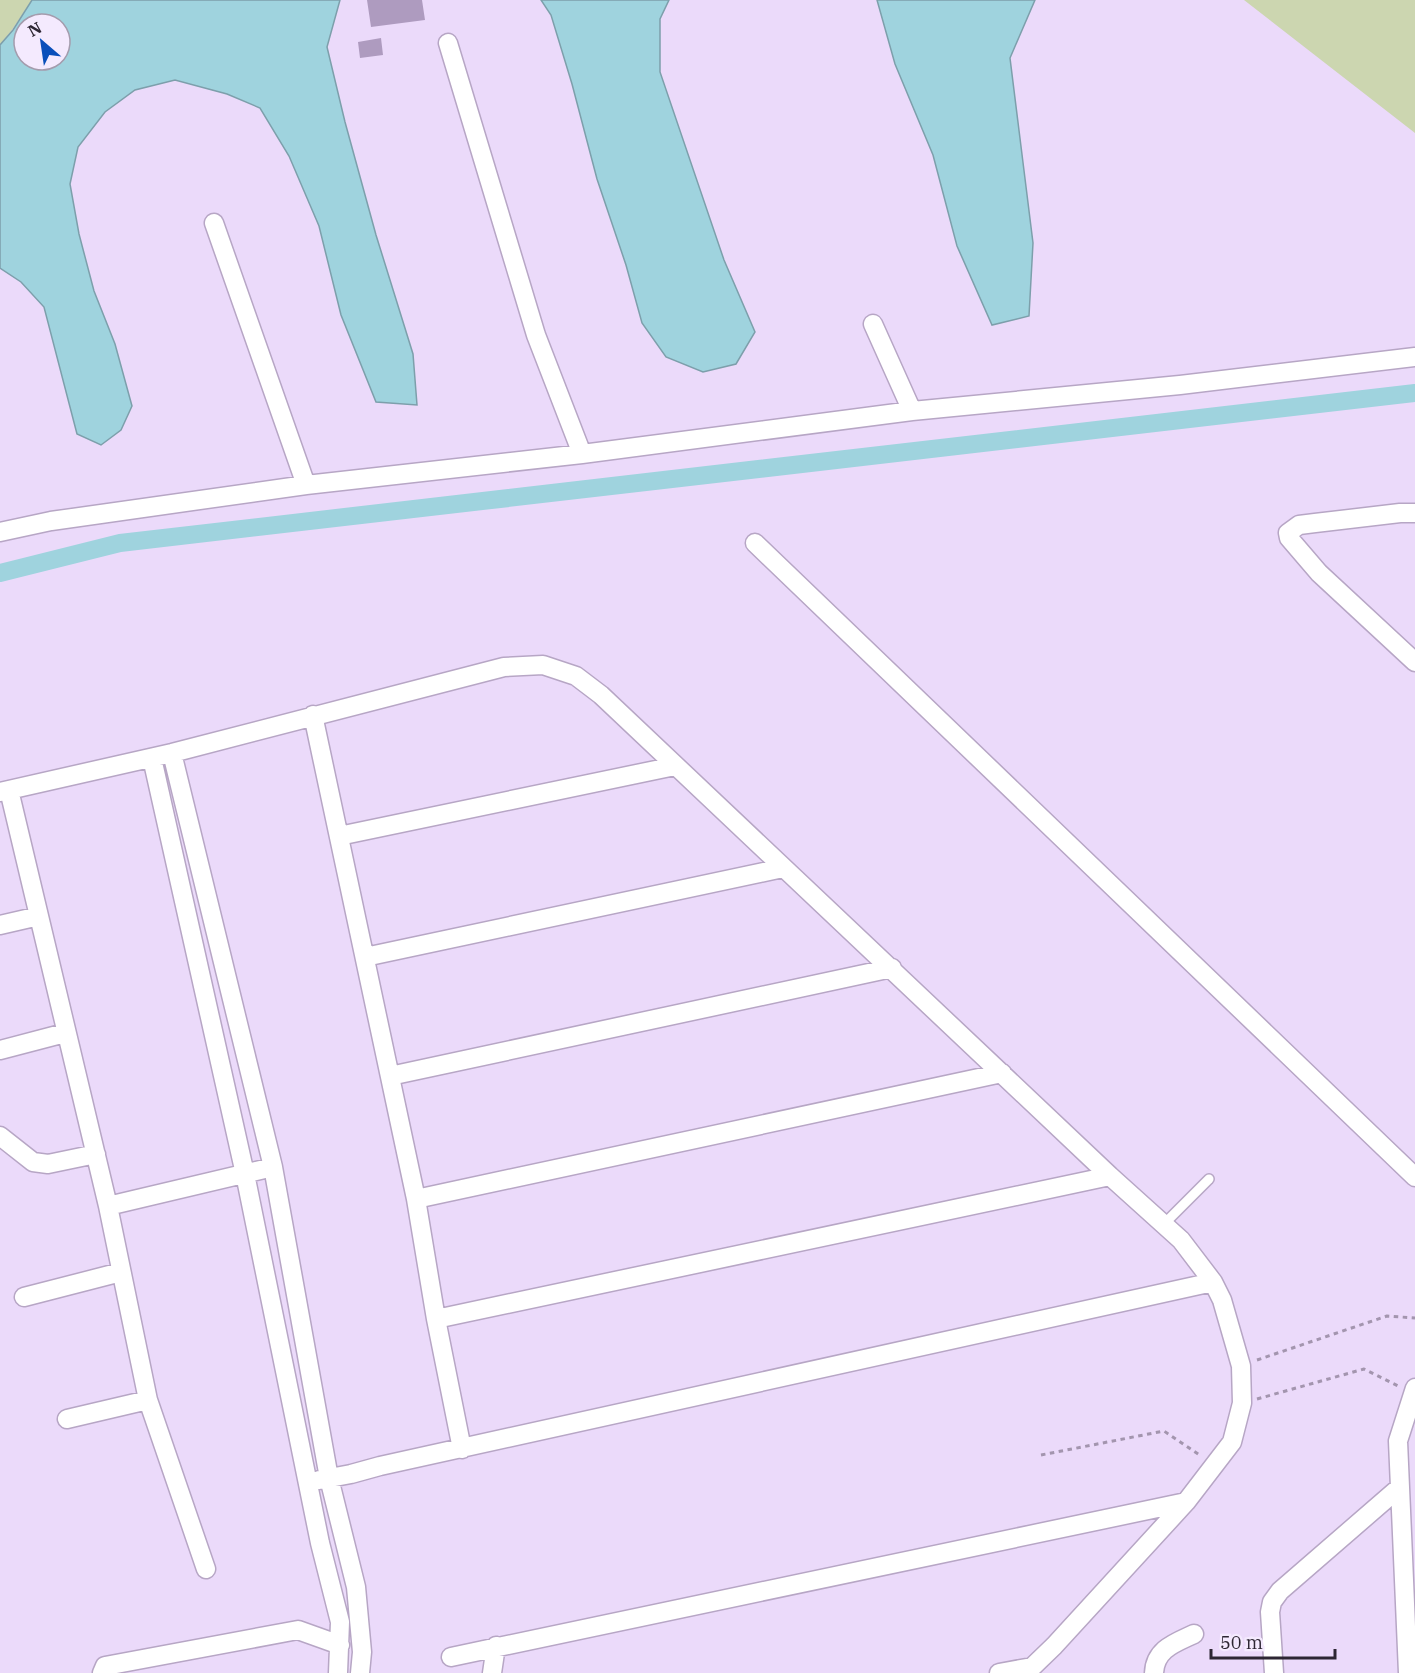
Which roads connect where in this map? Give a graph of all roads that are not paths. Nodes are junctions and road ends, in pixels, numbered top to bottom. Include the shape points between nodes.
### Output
1 (448, 43) dead end
2 (214, 223) dead end
3 (873, 324) dead end
4 (1415, 357) edge
5 (912, 411) junction
6 (582, 453) junction
7 (306, 485) junction
8 (1415, 513) edge
9 (0, 532) edge
10 (755, 543) dead end
11 (1415, 662) edge
12 (312, 716) junction
13 (172, 753) junction
14 (152, 758) junction
15 (675, 766) junction
16 (5, 791) edge
17 (339, 836) junction
18 (783, 868) junction
19 (39, 916) junction
20 (0, 925) edge
21 (365, 957) junction
22 (892, 968) junction
23 (65, 1033) junction
24 (0, 1050) edge
25 (1002, 1073) junction
26 (390, 1076) junction
27 (0, 1136) edge
28 (96, 1154) junction
29 (273, 1167) junction
30 (245, 1174) junction
31 (1110, 1176) junction
32 (1415, 1178) edge
33 (1209, 1179) dead end
34 (416, 1199) junction
35 (108, 1206) junction
36 (1164, 1224) junction
37 (121, 1272) junction
38 (1213, 1282) junction
39 (24, 1297) dead end
40 (436, 1319) junction
41 (1414, 1391) edge
42 (148, 1400) junction
43 (67, 1419) dead end
44 (462, 1449) junction
45 (329, 1478) junction
46 (308, 1482) junction
47 (1400, 1487) junction
48 (1186, 1502) junction
49 (206, 1569) dead end
50 (1194, 1634) dead end
51 (340, 1646) junction
52 (496, 1646) junction
53 (451, 1657) dead end
54 (1029, 1670) edge
55 (102, 1673) edge
56 (338, 1673) edge
57 (360, 1673) edge
58 (492, 1673) edge
59 (999, 1673) edge
60 (1154, 1673) edge
61 (1274, 1673) edge
62 (1408, 1673) edge

1 - 6 street via 536,335
2 - 7 street
3 - 5 street
4 - 5 street
5 - 6 street
6 - 7 street
7 - 9 street via 51,521
8 - 11 street via 1299,525 1288,532 1319,573
10 - 32 street
12 - 13 street
12 - 15 street via 504,667 543,665 576,676
12 - 17 street
13 - 14 street
13 - 29 street
14 - 16 street
14 - 30 street
15 - 17 street
15 - 18 street
16 - 19 street
17 - 21 street
18 - 21 street
18 - 22 street
19 - 20 street
19 - 23 street
21 - 26 street
22 - 25 street
22 - 26 street
23 - 24 street
23 - 28 street
25 - 31 street
25 - 34 street
26 - 34 street
27 - 28 street via 33,1162 48,1164
28 - 35 street
29 - 30 street
29 - 45 street
30 - 35 street
30 - 46 street
31 - 36 street
31 - 40 street
33 - 36 lane
34 - 40 street
35 - 37 street
36 - 38 street
37 - 39 street
37 - 42 street
38 - 44 street
38 - 48 street via 1222,1299 1241,1366 1242,1403 1232,1442
40 - 44 street
41 - 47 street via 1398,1441
42 - 43 street
42 - 49 street
44 - 45 street
45 - 46 street
45 - 57 street via 356,1587
46 - 51 street via 340,1622
47 - 61 street via 1272,1602
47 - 62 street
48 - 52 street
48 - 54 street
50 - 60 street via 1170,1645 1156,1659
51 - 55 street via 298,1630 105,1666
51 - 56 street
52 - 53 street
52 - 58 street
54 - 59 street

